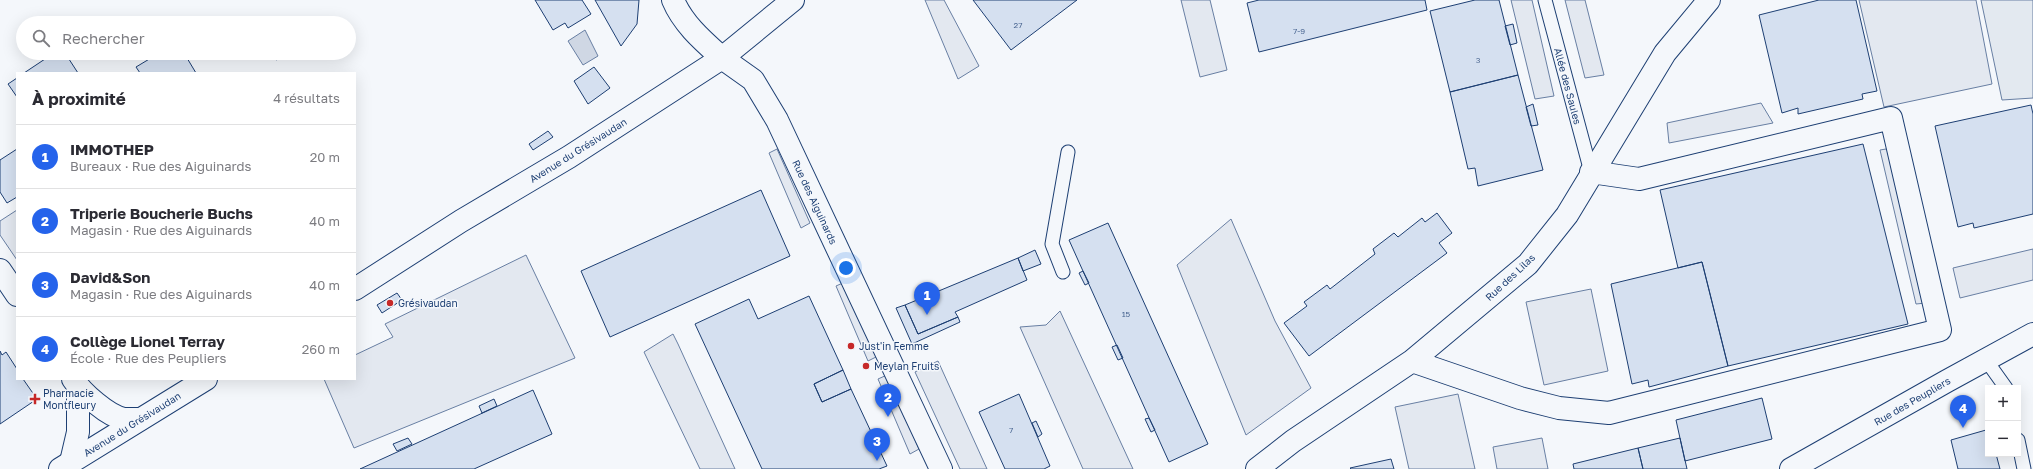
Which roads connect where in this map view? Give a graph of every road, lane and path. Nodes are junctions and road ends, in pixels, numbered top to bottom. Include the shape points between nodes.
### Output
1 (673, 0) edge
2 (793, 0) edge
3 (1545, 0) edge
4 (1709, 0) edge
5 (722, 58) junction
6 (1068, 152) dead end
7 (1591, 172) junction
8 (0, 270) edge
9 (1063, 272) dead end
10 (356, 288) edge
11 (16, 294) edge
12 (2033, 334) edge
13 (1986, 360) junction
14 (1412, 361) junction
15 (204, 380) edge
16 (76, 383) edge
17 (2004, 385) edge
18 (140, 418) junction
19 (2021, 454) edge
20 (65, 465) edge
21 (941, 469) edge
22 (1257, 469) edge
23 (1791, 469) edge
24 (2024, 469) edge

1 - 5 street, Rue des Aiguinards via 677,11 694,33
2 - 5 street, Avenue du Grésivaudan
3 - 7 lane, Allée des Saules
4 - 7 street, Rue des Lilas via 1665,53
5 - 10 street, Avenue du Grésivaudan via 569,157
5 - 21 street, Rue des Aiguinards via 753,80 777,120
6 - 9 lane via 1052,244
7 - 14 street, Rue des Lilas via 1567,215 1528,264
7 - 14 street via 1639,179 1891,118 1940,330 1609,413 1559,408
8 - 11 street
12 - 13 street, Rue des Peupliers
13 - 17 lane
13 - 23 street, Rue des Peupliers
14 - 22 street, Rue des Lilas via 1293,441
15 - 18 street, Avenue du Grésivaudan
16 - 18 street via 110,414 123,418
16 - 20 street via 78,432
18 - 20 street, Avenue du Grésivaudan
19 - 24 lane

